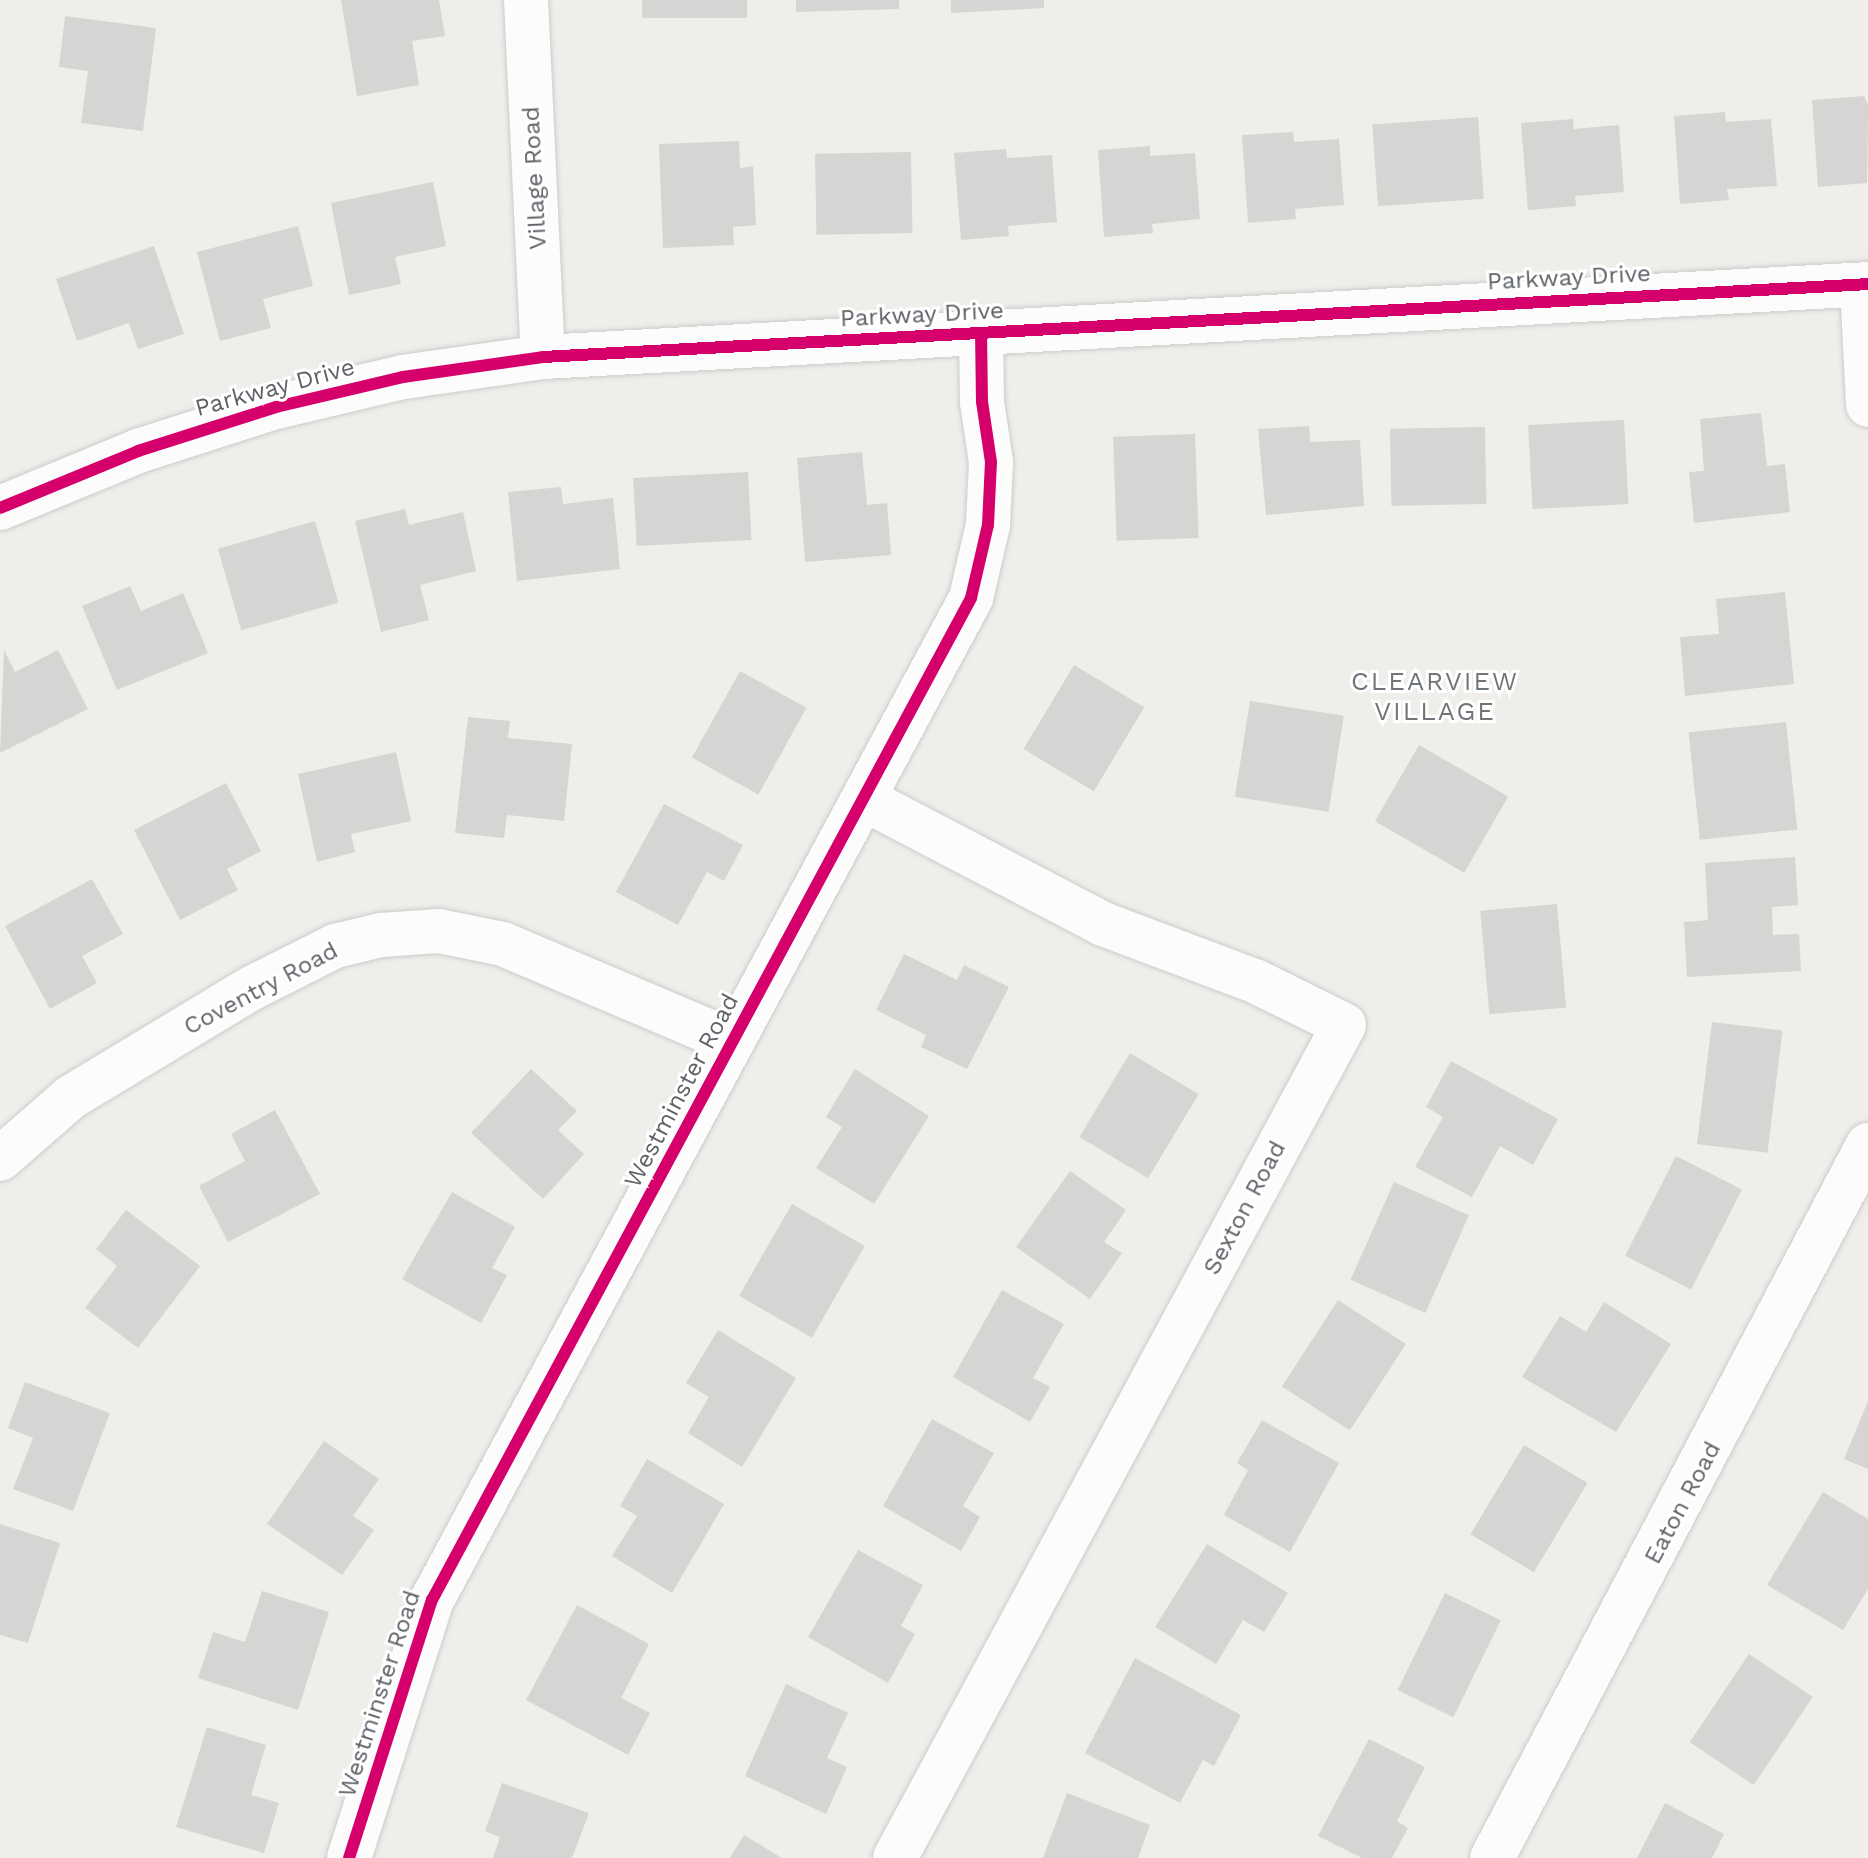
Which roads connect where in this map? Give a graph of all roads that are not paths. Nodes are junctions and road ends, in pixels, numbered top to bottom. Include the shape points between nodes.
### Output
1 (526, 0) edge
2 (1865, 284) edge
3 (981, 334) junction
4 (543, 357) junction
5 (1868, 405) edge
6 (0, 508) edge
7 (864, 799) junction
8 (732, 1041) junction
9 (1868, 1145) edge
10 (0, 1159) edge
11 (349, 1858) edge
12 (895, 1858) edge
13 (1492, 1858) edge

1 - 4 street, Village Road
2 - 3 street, Parkway Drive
2 - 5 street
3 - 4 street, Parkway Drive
3 - 7 street, Westminster Road via 990,478 988,525 971,598
4 - 6 street, Parkway Drive via 403,377 276,407 138,451
7 - 8 street, Westminster Road
7 - 12 street, Sexton Road via 1103,924 1255,981 1344,1025
8 - 10 street, Coventry Road via 503,944 439,931 381,935 335,946 252,988 71,1097
8 - 11 street, Westminster Road via 432,1600
9 - 13 street, Eaton Road

